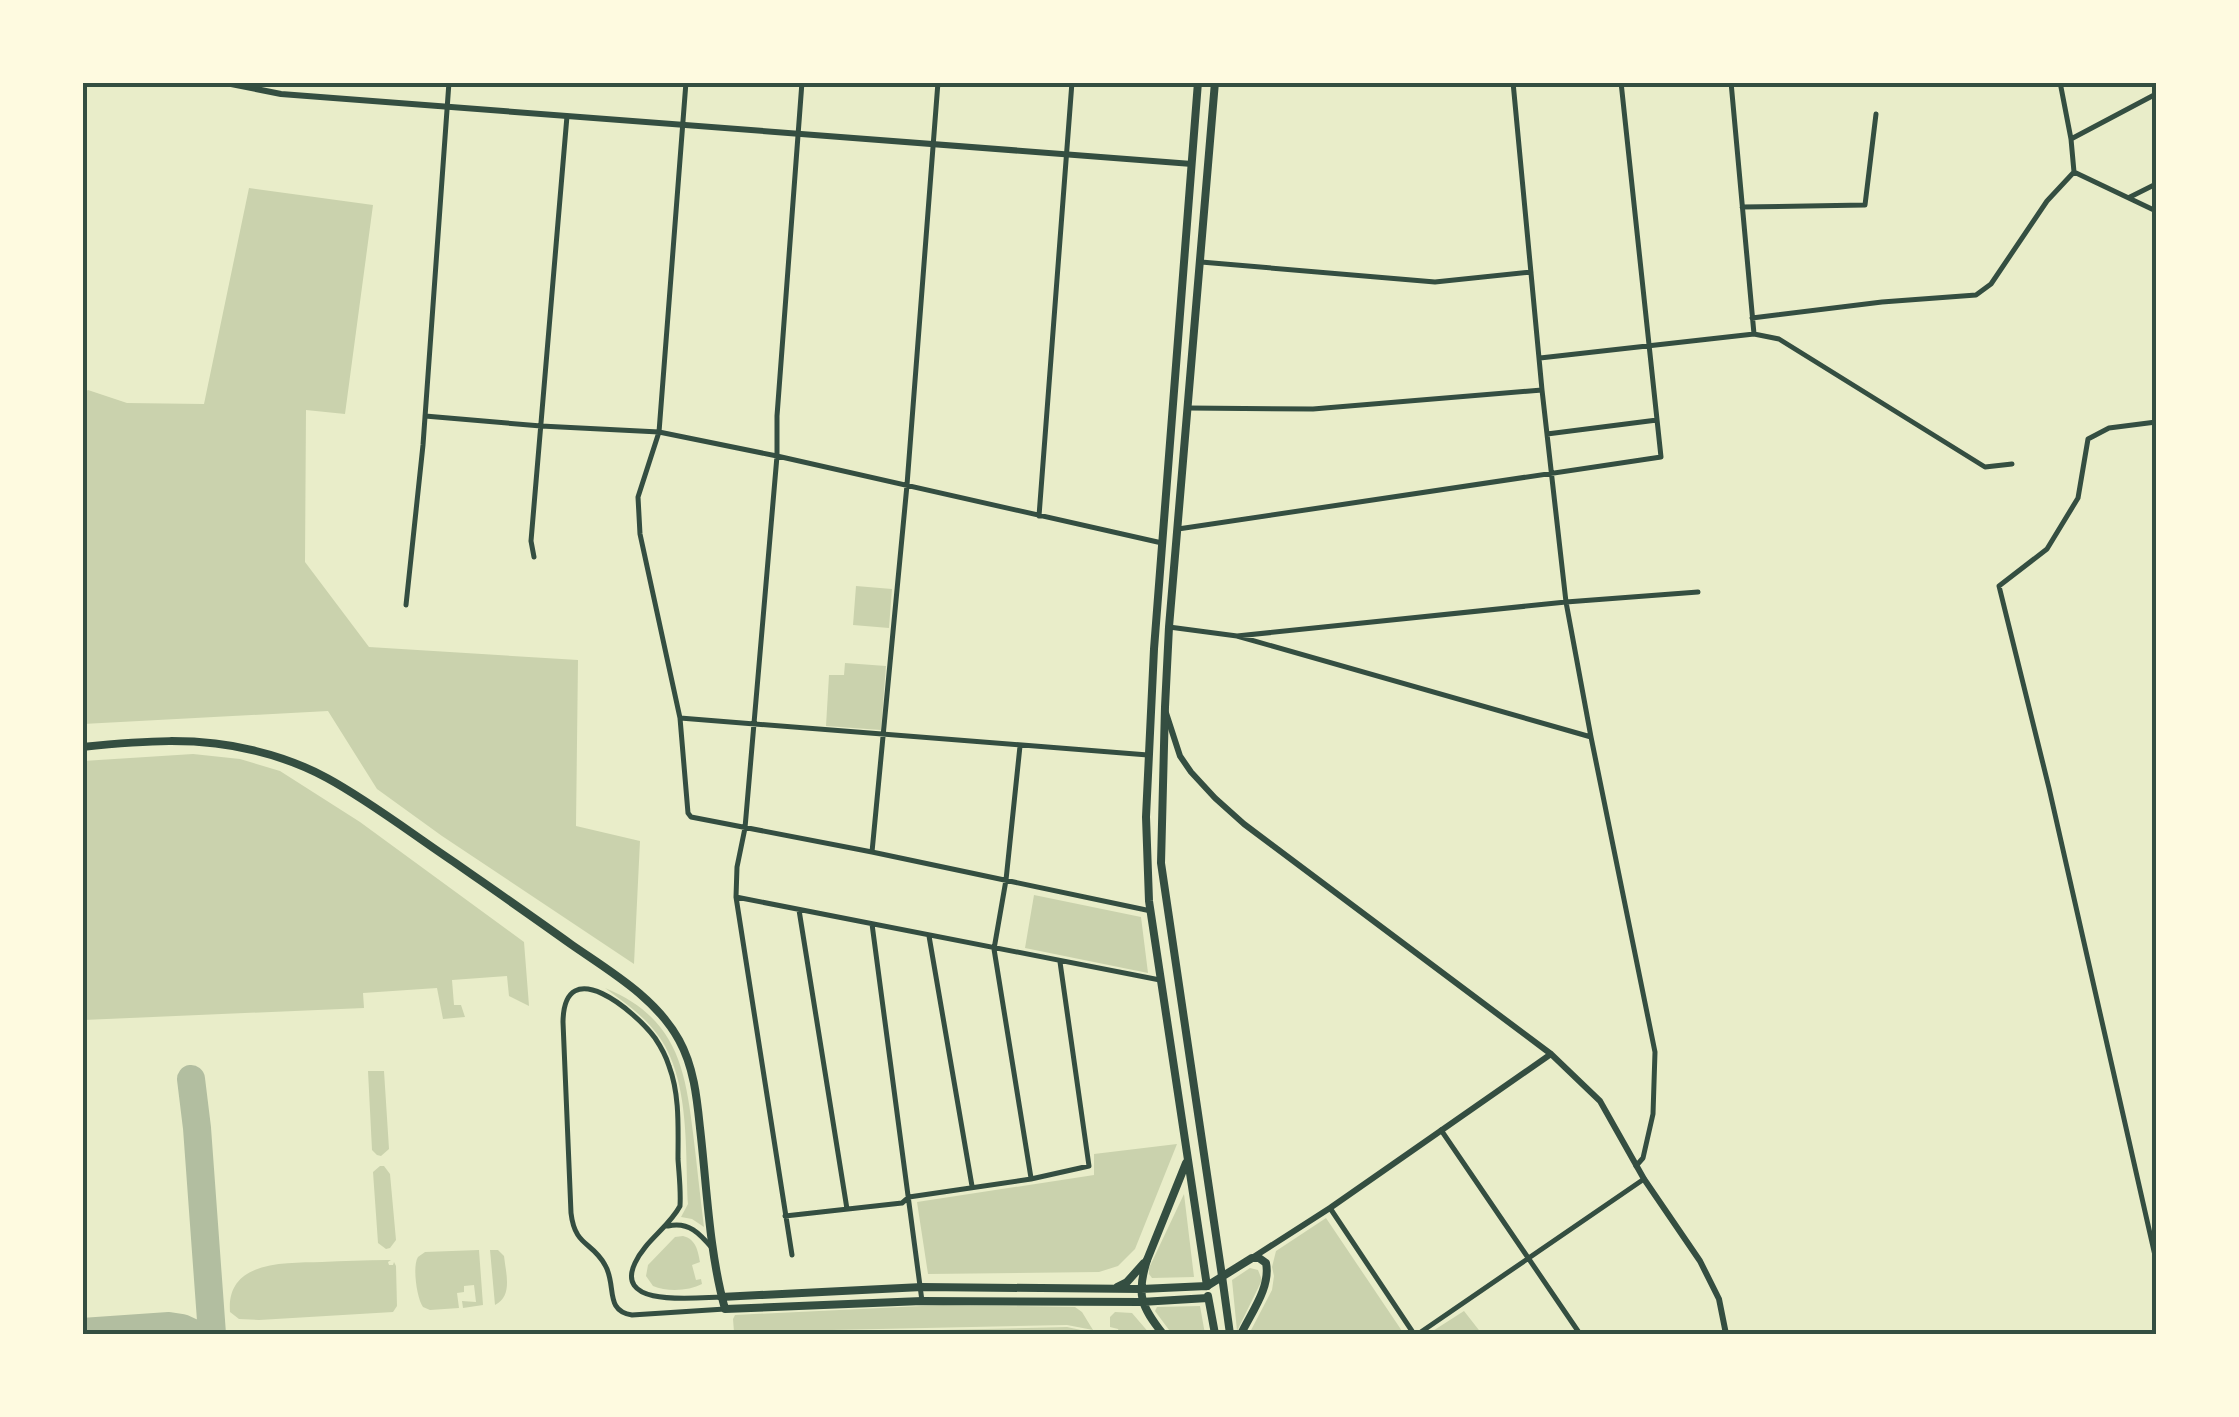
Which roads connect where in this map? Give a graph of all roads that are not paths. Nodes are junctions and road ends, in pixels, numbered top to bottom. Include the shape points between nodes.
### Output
1 (220, 82) edge
2 (449, 82) edge
3 (686, 82) edge
4 (802, 82) edge
5 (938, 82) edge
6 (1072, 82) edge
7 (1198, 82) edge
8 (1214, 82) edge
9 (1512, 82) edge
10 (1622, 82) edge
11 (1731, 82) edge
12 (2060, 82) edge
13 (2156, 94) edge
14 (447, 108) junction
15 (1876, 114) dead end
16 (567, 116) junction
17 (682, 124) junction
18 (799, 133) junction
19 (2071, 139) junction
20 (934, 144) junction
21 (1066, 154) junction
22 (1192, 164) junction
23 (2074, 172) junction
24 (2156, 184) edge
25 (2130, 197) junction
26 (1742, 207) junction
27 (2156, 211) edge
28 (1201, 262) junction
29 (1532, 272) junction
30 (1752, 318) junction
31 (1754, 334) junction
32 (1650, 346) junction
33 (1540, 358) junction
34 (1542, 390) junction
35 (1188, 408) junction
36 (425, 416) junction
37 (1657, 420) junction
38 (2156, 422) edge
39 (541, 426) junction
40 (659, 432) junction
41 (1547, 434) junction
42 (777, 456) junction
43 (2012, 464) dead end
44 (1552, 473) junction
45 (907, 485) junction
46 (1039, 516) junction
47 (1178, 529) junction
48 (1162, 543) junction
49 (534, 558) dead end
50 (1698, 592) dead end
51 (1566, 602) junction
52 (406, 605) dead end
53 (1169, 627) junction
54 (1237, 636) junction
55 (1164, 707) junction
56 (680, 718) junction
57 (753, 724) junction
58 (883, 736) junction
59 (1591, 737) junction
60 (1020, 746) junction
61 (82, 747) edge
62 (1148, 755) junction
63 (745, 828) junction
64 (872, 852) junction
65 (1006, 880) junction
66 (736, 897) junction
67 (799, 910) junction
68 (1151, 911) junction
69 (872, 924) junction
70 (930, 936) junction
71 (994, 949) junction
72 (1060, 962) junction
73 (1161, 980) junction
74 (1552, 1054) junction
75 (1441, 1130) junction
76 (1188, 1159) junction
77 (1636, 1166) junction
78 (1031, 1179) junction
79 (1644, 1179) junction
80 (972, 1186) junction
81 (909, 1197) junction
82 (846, 1208) junction
83 (1330, 1208) junction
84 (785, 1216) junction
85 (661, 1230) junction
86 (1276, 1242) junction
87 (713, 1249) junction
88 (792, 1255) dead end
89 (1252, 1258) junction
90 (1527, 1258) junction
91 (1146, 1260) junction
92 (2156, 1260) edge
93 (1266, 1262) junction
94 (1222, 1276) junction
95 (922, 1286) junction
96 (1207, 1286) junction
97 (1115, 1288) junction
98 (1140, 1289) junction
99 (721, 1297) junction
100 (1208, 1298) junction
101 (922, 1301) junction
102 (1141, 1302) junction
103 (725, 1309) junction
104 (1163, 1334) edge
105 (1214, 1334) edge
106 (1230, 1334) edge
107 (1241, 1334) edge
108 (1416, 1334) edge
109 (1580, 1334) edge
110 (1726, 1334) edge

1 - 14 street
2 - 14 street
3 - 17 street
4 - 18 street
5 - 20 street
6 - 21 street
7 - 22 main road
8 - 28 main road
9 - 29 street
10 - 32 street
11 - 26 street
12 - 19 street
13 - 19 street
14 - 16 street
14 - 36 street
15 - 26 street via 1864,206
16 - 17 street
16 - 39 street
17 - 18 street
17 - 40 street
18 - 20 street
18 - 42 street
19 - 23 street
20 - 21 street
20 - 45 street
21 - 22 street
21 - 46 street
22 - 48 main road
23 - 25 street
23 - 30 street via 1976,295
24 - 25 street
25 - 27 street
26 - 30 street
28 - 29 street via 1436,282
28 - 35 main road
29 - 33 street
30 - 31 street
31 - 32 street
31 - 43 street via 1779,339 1985,467
32 - 33 street
32 - 37 street
33 - 34 street
34 - 35 street via 1313,408
34 - 41 street
35 - 47 main road
36 - 39 street
36 - 52 street
37 - 41 street
37 - 44 street via 1661,457
38 - 92 street via 2109,428 2088,440 2078,498 2048,549 1999,586
39 - 40 street
39 - 49 street
40 - 42 street
40 - 56 street via 638,497 640,534
41 - 44 street
42 - 45 street
42 - 57 street
44 - 47 street
44 - 51 street
45 - 46 street
45 - 58 street
46 - 48 street
47 - 53 main road
48 - 62 main road
50 - 51 street
51 - 54 street
51 - 59 street
53 - 54 street
53 - 55 main road
54 - 59 street
55 - 74 street via 1180,756 1244,824
55 - 94 main road via 1161,862
56 - 57 street
56 - 63 street via 689,815
57 - 58 street
57 - 63 street
58 - 60 street
58 - 64 street
59 - 77 street via 1656,1052 1653,1114
60 - 62 street
60 - 65 street
61 - 87 main road via 194,740 294,762 357,797 627,984 669,1023 690,1066
62 - 68 main road
63 - 64 street
63 - 66 street
64 - 65 street
65 - 68 street
65 - 71 street
66 - 67 street
66 - 84 street
67 - 69 street
67 - 82 street
68 - 73 main road
69 - 70 street
69 - 81 street
70 - 71 street
70 - 80 street
71 - 72 street
71 - 78 street
72 - 73 street
72 - 78 street via 1089,1166
73 - 76 main road
74 - 75 street
74 - 77 street via 1600,1102
75 - 83 street
75 - 90 street
76 - 91 main road
76 - 96 main road
77 - 79 street
78 - 80 street
79 - 90 street
79 - 110 street via 1700,1261
80 - 81 street
81 - 82 street
81 - 95 street
82 - 84 street
83 - 86 street
83 - 108 street
84 - 88 street
85 - 87 street via 687,1226
85 - 99 street via 635,1263 638,1288 658,1299
85 - 103 street via 680,1206 670,1068 653,1036 622,1007 600,992 578,990 563,1014 576,1235 604,1262 622,1314
86 - 89 street
86 - 93 street
87 - 99 main road
89 - 93 main road
89 - 94 main road
90 - 108 street
90 - 109 street
91 - 97 main road
91 - 98 main road
93 - 107 main road via 1265,1286
94 - 96 main road
94 - 100 main road
94 - 106 main road
95 - 97 main road
95 - 99 main road
95 - 101 street
96 - 98 main road
96 - 100 main road
97 - 98 main road
98 - 102 main road
99 - 103 main road
100 - 102 main road
100 - 105 main road
101 - 102 main road
101 - 103 main road
102 - 104 main road

